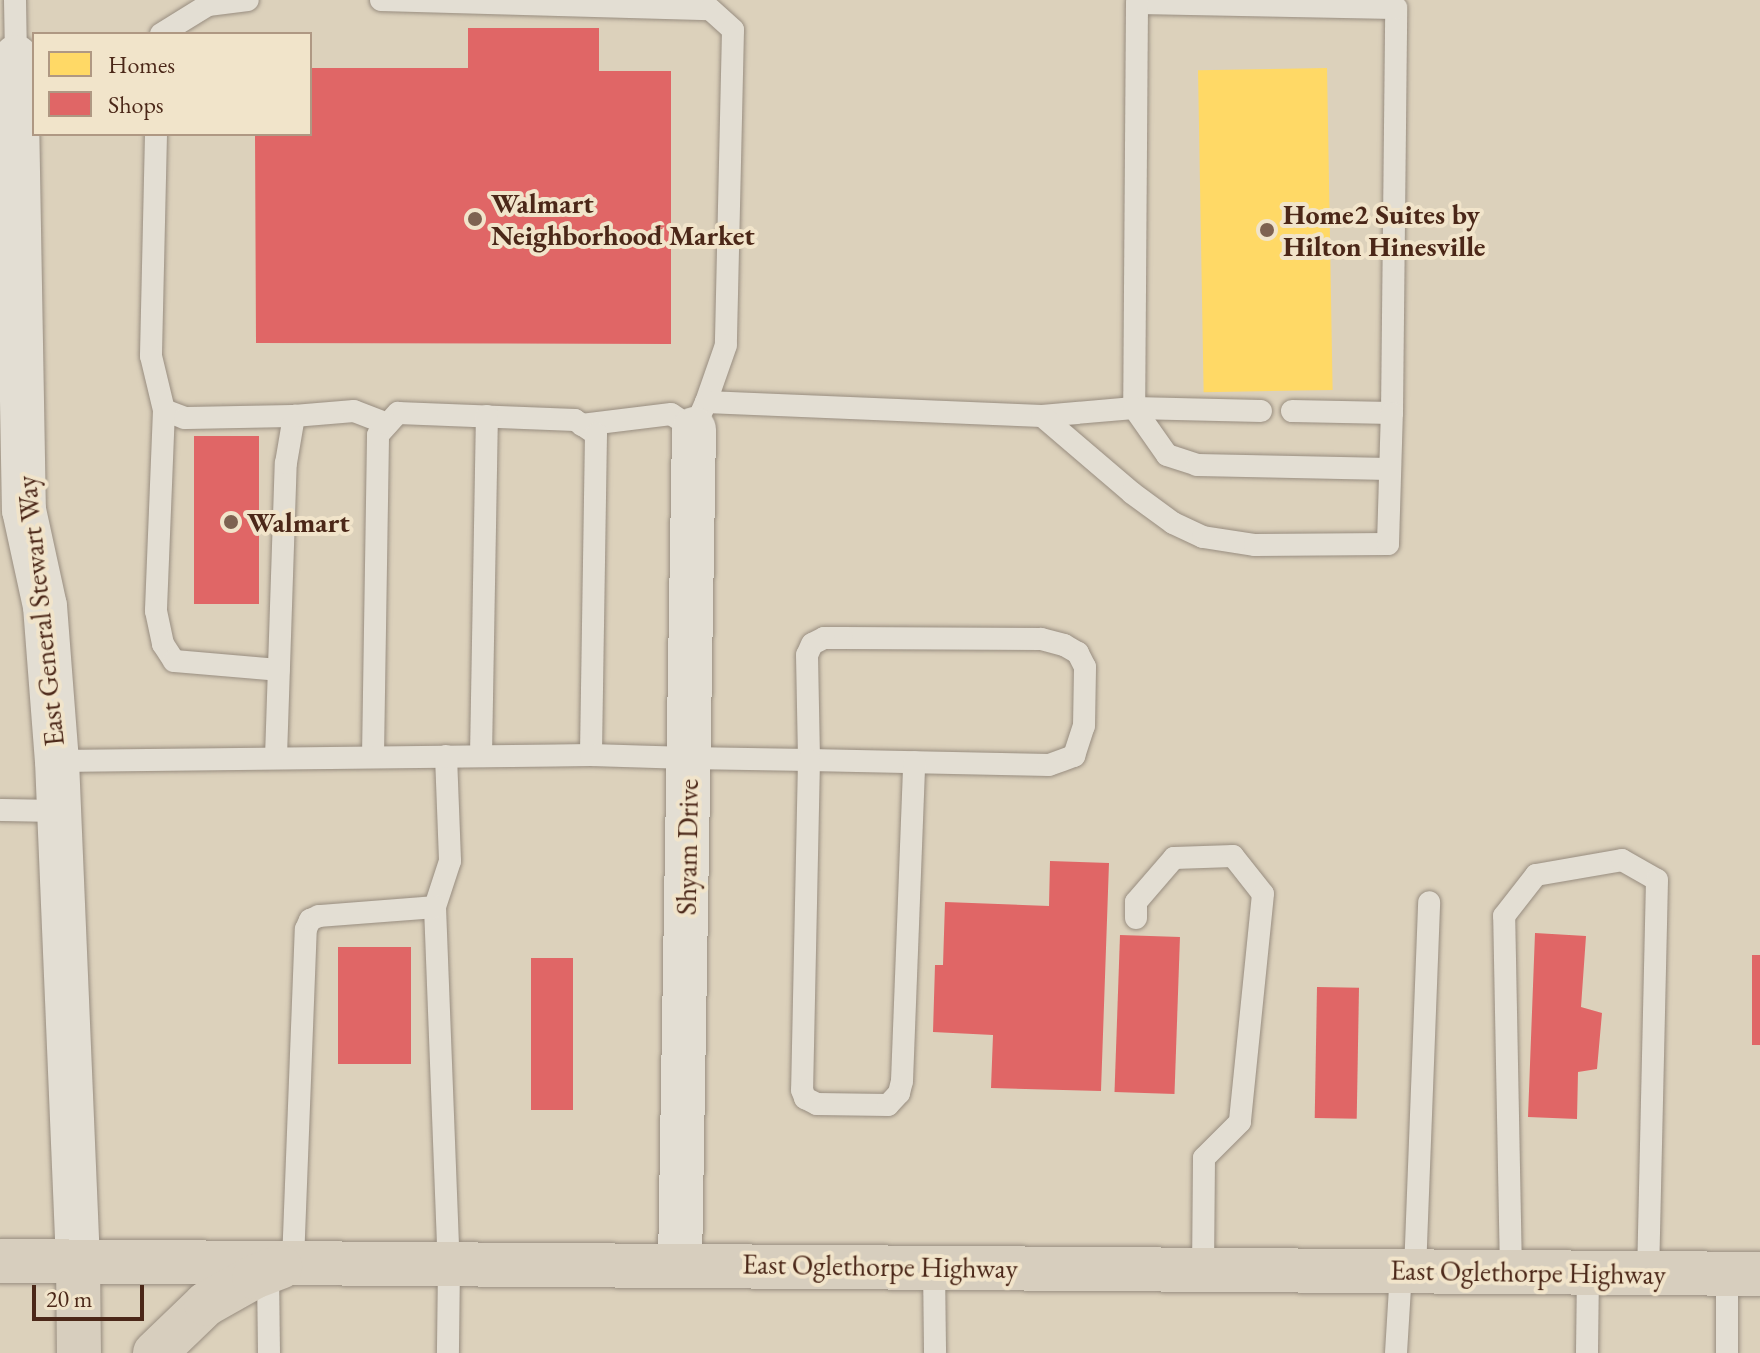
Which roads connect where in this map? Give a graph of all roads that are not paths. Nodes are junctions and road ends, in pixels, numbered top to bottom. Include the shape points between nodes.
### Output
1 (15, 0) edge
2 (248, 0) edge
3 (381, 0) edge
4 (1137, 2) edge
5 (164, 32) edge
6 (25, 57) edge
7 (156, 136) edge
8 (1134, 408) junction
9 (164, 410) junction
10 (1261, 411) dead end
11 (1292, 411) dead end
12 (1392, 413) junction
13 (294, 416) junction
14 (487, 416) junction
15 (700, 416) junction
16 (1042, 416) junction
17 (388, 424) junction
18 (582, 425) junction
19 (1390, 469) junction
20 (279, 670) junction
21 (591, 755) junction
22 (373, 756) junction
23 (446, 756) junction
24 (481, 756) junction
25 (276, 757) junction
26 (688, 758) junction
27 (809, 760) junction
28 (57, 761) junction
29 (914, 762) junction
30 (0, 810) edge
31 (59, 811) junction
32 (1429, 902) dead end
33 (435, 907) junction
34 (1136, 918) dead end
35 (0, 1261) edge
36 (78, 1262) junction
37 (449, 1265) junction
38 (680, 1265) junction
39 (281, 1267) junction
40 (934, 1267) junction
41 (1203, 1270) junction
42 (1408, 1271) junction
43 (1511, 1272) junction
44 (1588, 1272) junction
45 (1648, 1273) junction
46 (1744, 1274) edge
47 (79, 1353) edge
48 (155, 1353) edge
49 (269, 1353) edge
50 (448, 1353) edge
51 (935, 1353) edge
52 (1396, 1353) edge
53 (1587, 1353) edge
54 (1727, 1353) edge

1 - 6 lane
2 - 5 lane via 208,5
3 - 15 lane via 710,9 733,30 726,345
4 - 8 lane
4 - 12 lane via 1396,8
6 - 28 street, East General Stewart Way via 24,510 45,606
7 - 9 lane via 151,356
8 - 10 lane
8 - 16 lane
8 - 19 lane via 1167,455 1197,465
9 - 13 lane via 185,418
9 - 20 lane via 156,611 163,644 174,661
11 - 12 lane
12 - 19 lane
13 - 17 lane via 354,411
13 - 20 lane via 286,463
14 - 17 lane via 398,413
14 - 18 lane via 575,420
14 - 24 lane
15 - 16 lane
15 - 18 lane via 671,414
15 - 26 street, Shyam Drive
16 - 19 lane via 1173,523 1203,537 1255,545 1388,544
17 - 22 lane via 378,435
18 - 21 lane via 596,434
20 - 25 lane
21 - 24 lane
21 - 26 lane
22 - 23 lane
22 - 25 lane
23 - 24 lane
23 - 33 lane via 450,861
25 - 28 lane
26 - 27 lane
26 - 38 street, Shyam Drive
27 - 29 lane
27 - 29 lane via 807,655 812,644 824,638 1041,639 1078,653 1085,667 1084,726 1074,756 1049,765
27 - 29 lane via 802,1090 817,1104 888,1105 899,1093
28 - 31 street, East General Stewart Way
30 - 31 lane
31 - 36 street, East General Stewart Way
32 - 42 lane
33 - 37 lane
33 - 39 lane via 319,916 306,929
34 - 41 lane via 1136,902 1174,858 1233,856 1263,894 1240,1122 1204,1158
35 - 36 main road, East Oglethorpe Highway
36 - 39 main road, East Oglethorpe Highway
36 - 47 main road
37 - 38 main road, East Oglethorpe Highway
37 - 39 main road, East Oglethorpe Highway
37 - 50 lane
38 - 40 main road, East Oglethorpe Highway
39 - 48 main road via 206,1304
39 - 49 lane
40 - 41 main road, East Oglethorpe Highway
40 - 51 lane
41 - 42 main road, East Oglethorpe Highway
42 - 43 main road, East Oglethorpe Highway
42 - 52 lane
43 - 44 main road, East Oglethorpe Highway
43 - 45 lane via 1504,916 1536,875 1622,860 1657,880
44 - 45 main road, East Oglethorpe Highway
44 - 53 lane
45 - 46 main road, East Oglethorpe Highway
46 - 54 lane

